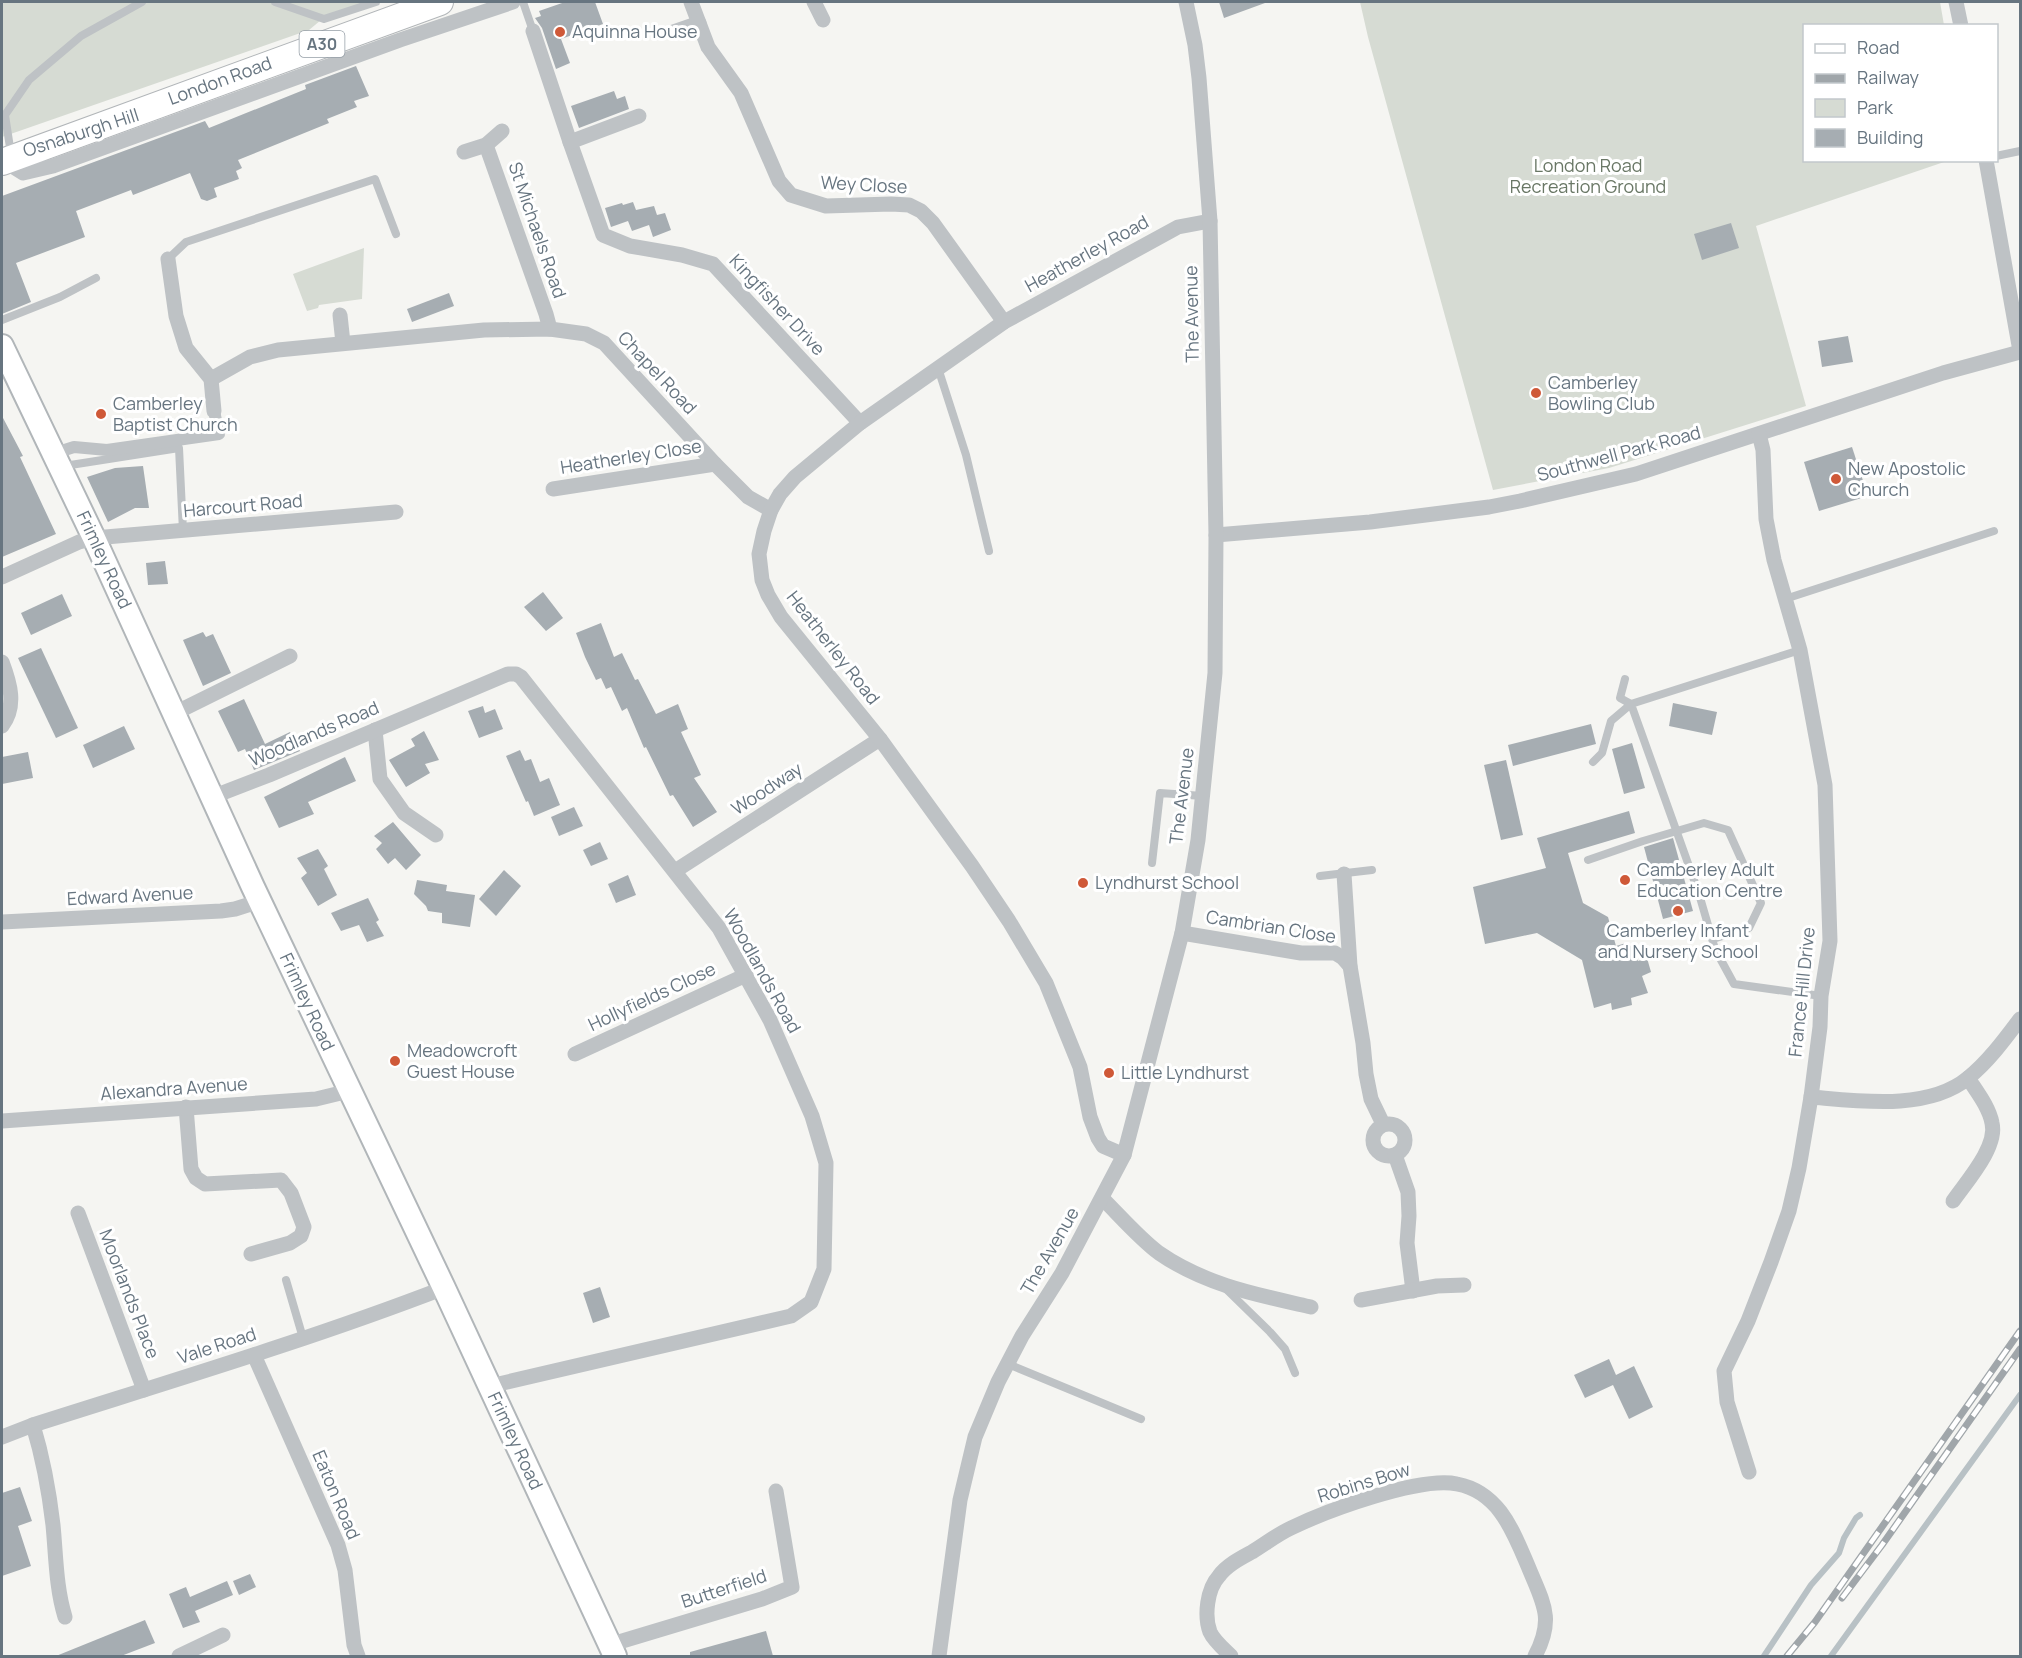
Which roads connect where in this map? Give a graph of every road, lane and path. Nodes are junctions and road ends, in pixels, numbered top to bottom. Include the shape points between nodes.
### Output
1 (142, 2) edge
2 (275, 2) edge
3 (376, 2) edge
4 (440, 2) edge
5 (513, 2) edge
6 (523, 2) edge
7 (691, 2) edge
8 (814, 2) edge
9 (1185, 2) edge
10 (1956, 2) edge
11 (823, 20) dead end
12 (699, 23) junction
13 (1961, 24) edge
14 (533, 31) joint
15 (673, 32) dead end
16 (639, 116) dead end
17 (502, 131) dead end
18 (570, 142) junction
19 (486, 145) junction
20 (464, 152) dead end
21 (2020, 152) edge
22 (1998, 156) edge
23 (6, 160) edge
24 (1986, 162) edge
25 (1210, 221) junction
26 (396, 234) dead end
27 (168, 259) joint
28 (96, 278) dead end
29 (340, 315) dead end
30 (2, 320) edge
31 (1004, 322) junction
32 (550, 329) junction
33 (343, 343) junction
34 (2, 346) edge
35 (2020, 351) edge
36 (938, 368) junction
37 (211, 379) junction
38 (214, 411) joint
39 (860, 423) junction
40 (1759, 434) junction
41 (56, 460) junction
42 (715, 464) junction
43 (553, 489) dead end
44 (771, 510) junction
45 (396, 512) dead end
46 (183, 531) junction
47 (1994, 531) dead end
48 (1216, 535) junction
49 (94, 538) junction
50 (989, 551) dead end
51 (2, 577) edge
52 (1785, 599) junction
53 (1800, 650) junction
54 (290, 656) dead end
55 (2, 662) edge
56 (1625, 679) dead end
57 (1631, 704) junction
58 (175, 713) junction
59 (2, 726) edge
60 (375, 730) junction
61 (880, 739) junction
62 (1593, 762) dead end
63 (1203, 796) junction
64 (212, 797) junction
65 (1676, 831) junction
66 (436, 835) dead end
67 (1588, 860) dead end
68 (1152, 863) dead end
69 (1372, 870) dead end
70 (675, 871) junction
71 (1344, 874) junction
72 (1320, 876) dead end
73 (260, 901) junction
74 (2, 922) edge
75 (1182, 933) junction
76 (1713, 939) junction
77 (1350, 966) junction
78 (746, 975) junction
79 (1821, 996) junction
80 (2020, 1019) edge
81 (575, 1054) dead end
82 (1968, 1078) junction
83 (349, 1091) junction
84 (1811, 1096) junction
85 (186, 1107) junction
86 (2, 1121) edge
87 (1383, 1124) junction
88 (1124, 1155) junction
89 (1395, 1155) junction
90 (1102, 1198) junction
91 (1953, 1201) dead end
92 (78, 1213) dead end
93 (251, 1254) dead end
94 (286, 1280) dead end
95 (1222, 1285) junction
96 (1464, 1285) dead end
97 (444, 1288) junction
98 (1413, 1291) junction
99 (1361, 1300) dead end
100 (1311, 1307) dead end
101 (303, 1338) junction
102 (254, 1356) junction
103 (1008, 1364) junction
104 (1295, 1373) dead end
105 (490, 1386) junction
106 (144, 1390) junction
107 (1141, 1419) dead end
108 (33, 1425) junction
109 (2, 1437) edge
110 (1749, 1472) dead end
111 (776, 1491) dead end
112 (65, 1617) dead end
113 (223, 1635) dead end
114 (612, 1651) edge
115 (1536, 1655) edge
116 (179, 1656) edge
117 (358, 1656) edge
118 (939, 1656) edge
119 (1231, 1656) edge

1 - 23 lane via 81,36 29,80 5,116
2 - 3 lane via 324,19
4 - 23 main road, London Road / A30
5 - 23 street, Osnaburgh Hill via 53,166 22,174
6 - 14 lane, Kingfisher Drive
7 - 12 street, Wey Close
8 - 11 street
9 - 25 street, The Avenue via 1198,67
10 - 13 street
12 - 15 street
12 - 31 street, Wey Close via 708,47 741,93 779,181 791,195 826,206 891,204 921,210
14 - 18 street, Kingfisher Drive
16 - 18 street
17 - 19 street
18 - 39 street, Kingfisher Drive via 603,235 630,246 713,264
19 - 20 street
19 - 32 street, St Michaels Road
21 - 22 lane
24 - 35 street
25 - 31 street, Heatherley Road via 1178,227
25 - 48 street, The Avenue
26 - 27 lane via 375,179 186,242
27 - 37 street via 176,316 186,348
28 - 30 lane
29 - 33 street
31 - 36 street, Heatherley Road
32 - 33 street, Chapel Road via 484,330
32 - 42 street, Chapel Road via 586,334 604,343
33 - 37 street, Chapel Road via 262,352
34 - 41 main road, Frimley Road
35 - 40 street, Southwell Park Road
36 - 39 street, Heatherley Road
36 - 50 lane via 966,455
37 - 38 street
38 - 41 street via 219,434 107,450 74,447
39 - 44 street, Heatherley Road via 795,477
40 - 48 street, Southwell Park Road via 1636,474 1489,507
40 - 52 street, France Hill Drive via 1766,519
41 - 46 lane via 179,448
41 - 49 main road, Frimley Road
42 - 43 street, Heatherley Close
42 - 44 street, Chapel Road via 748,497
44 - 61 street, Heatherley Road via 759,554 768,595 797,638
45 - 46 street, Harcourt Road
46 - 49 street, Harcourt Road
47 - 52 lane
48 - 63 street, The Avenue via 1215,673
49 - 51 street, Harcourt Road
49 - 58 main road, Frimley Road
52 - 53 street, France Hill Drive
53 - 57 lane
53 - 79 street, France Hill Drive via 1825,785 1830,941
54 - 58 street
55 - 59 street via 11,688 11,703
56 - 57 lane via 1620,698
57 - 62 lane via 1611,721 1602,753
57 - 65 lane
58 - 64 main road, Frimley Road
60 - 64 street, Woodlands Road
60 - 66 street via 380,779 404,813
60 - 70 street, Woodlands Road via 516,674
61 - 70 street, Woodway
61 - 88 street, Heatherley Road via 978,875 1046,983 1080,1067 1098,1137 1103,1146
63 - 68 lane via 1160,794
63 - 75 street, The Avenue
64 - 73 main road, Frimley Road
65 - 67 lane
65 - 76 lane
65 - 76 lane via 1704,823 1728,830 1761,903 1749,928
69 - 71 lane
70 - 78 street, Woodlands Road via 719,928
71 - 72 lane
71 - 77 street, Cambrian Close
73 - 74 street, Edward Avenue via 221,911
73 - 83 main road, Frimley Road
75 - 77 street, Cambrian Close via 1301,953 1335,953
75 - 88 street, The Avenue
76 - 79 lane via 1734,984
77 - 87 street, Cambrian Close via 1371,1099
78 - 81 street, Hollyfields Close
78 - 105 street, Woodlands Road via 807,1106 826,1163 824,1269 812,1302 790,1316
79 - 84 street, France Hill Drive
80 - 82 street
82 - 84 street via 1928,1097 1892,1101
82 - 91 street via 1988,1111 1994,1132 1985,1154
83 - 85 street, Alexandra Avenue via 316,1099
83 - 97 main road, Frimley Road
84 - 110 street, France Hill Drive via 1788,1212 1748,1321 1724,1371 1727,1402
85 - 86 street, Alexandra Avenue
85 - 93 street via 191,1168 196,1178 205,1184 281,1180 291,1193 304,1227 301,1236
87 - 89 street via 1398,1126 1405,1135 1404,1147
87 - 89 street via 1375,1131 1372,1142 1384,1156
88 - 90 street, The Avenue
89 - 98 street via 1408,1192 1407,1243
90 - 95 street via 1158,1252
90 - 103 street, The Avenue
92 - 106 street, Moorlands Place
94 - 101 lane
95 - 100 street
95 - 104 lane via 1285,1350
96 - 98 street
97 - 101 street, Vale Road
97 - 105 main road, Frimley Road
98 - 99 street
101 - 102 street, Vale Road
102 - 106 street, Vale Road
102 - 117 street, Eaton Road via 338,1545
103 - 107 lane
103 - 118 street, The Avenue via 975,1437 960,1500
105 - 114 main road, Frimley Road
106 - 108 street, Vale Road
108 - 109 street, Vale Road
108 - 112 street via 43,1458
111 - 114 street, Butterfield via 792,1587
113 - 116 street
115 - 119 street, Robins Bow via 1546,1633 1545,1608 1511,1529 1496,1504 1478,1492 1457,1484 1436,1484 1378,1495 1290,1528 1218,1576 1209,1596 1210,1633

